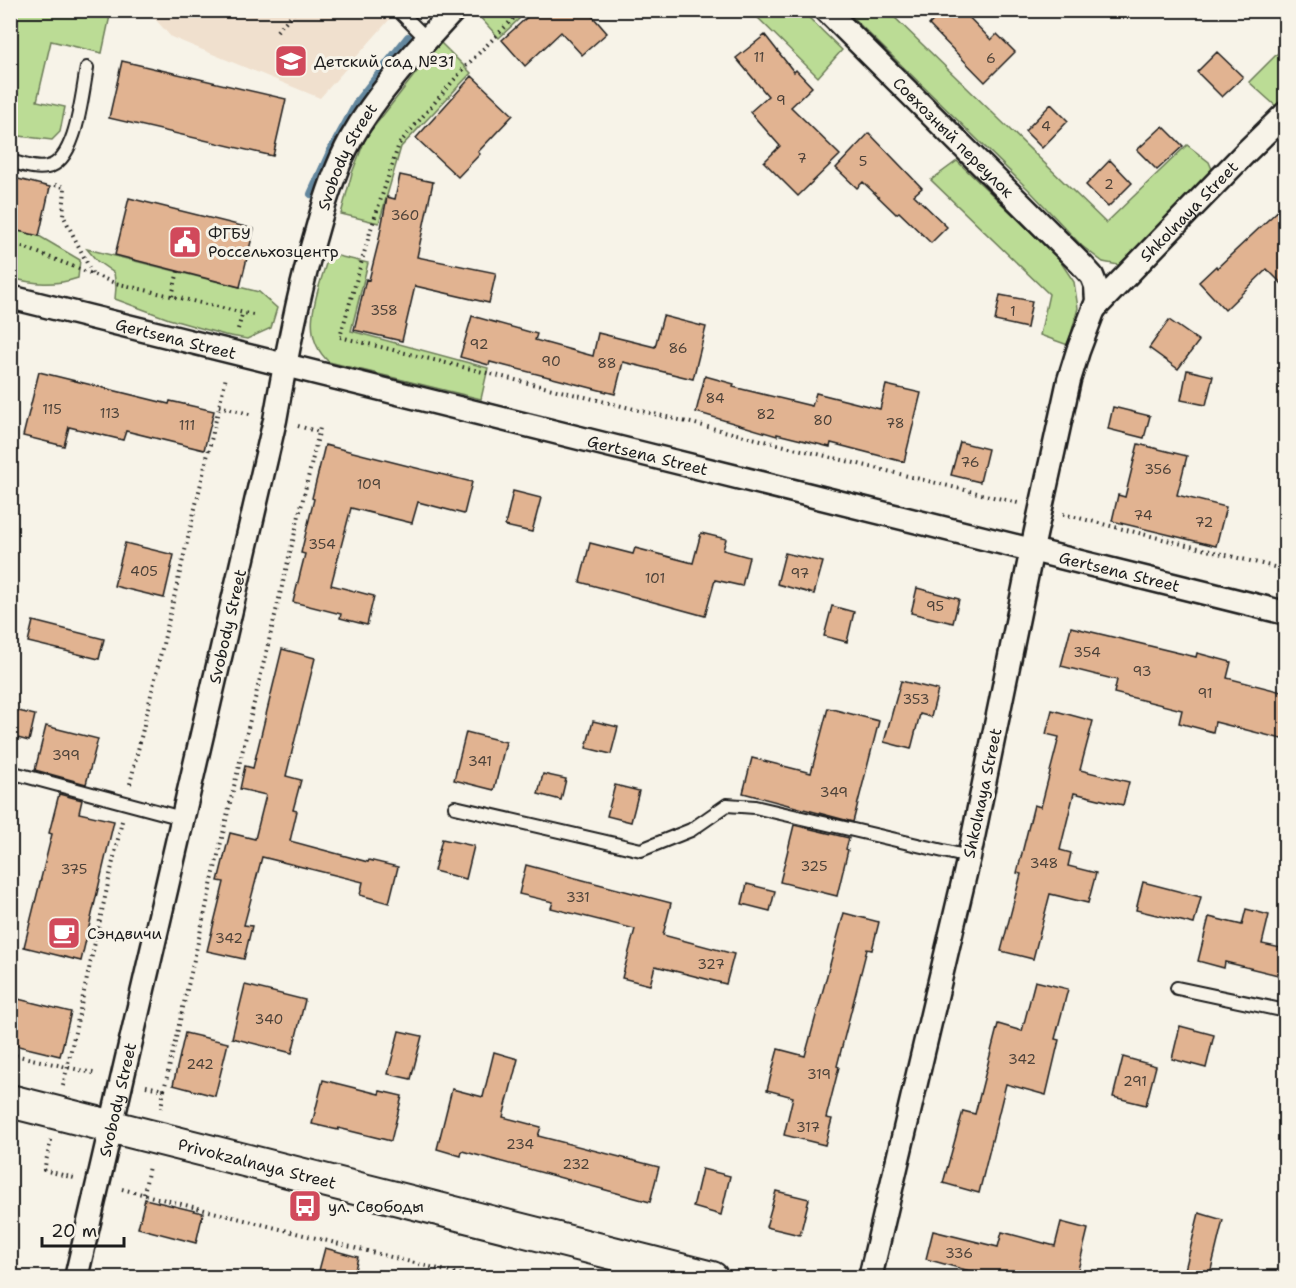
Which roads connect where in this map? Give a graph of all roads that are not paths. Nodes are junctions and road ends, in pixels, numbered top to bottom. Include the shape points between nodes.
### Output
1 (398, 10) edge
2 (454, 10) edge
3 (825, 10) edge
4 (427, 39) junction
5 (87, 68) dead end
6 (1286, 113) edge
7 (10, 161) edge
8 (1082, 265) joint
9 (10, 297) edge
10 (1094, 309) junction
11 (284, 367) junction
12 (1032, 549) junction
13 (1286, 613) edge
14 (10, 772) edge
15 (455, 807) dead end
16 (182, 818) junction
17 (969, 857) junction
18 (1177, 988) dead end
19 (1286, 1011) edge
20 (10, 1101) edge
21 (111, 1126) junction
22 (76, 1278) edge
23 (712, 1278) edge
24 (870, 1278) edge

1 - 4 lane
2 - 4 street, Svobody Street
3 - 8 street, Совхозный переулок
4 - 11 street, Svobody Street via 366,115 338,164 307,262
5 - 7 lane via 76,126 63,157 47,168
6 - 10 street, Shkolnaya Street
8 - 10 street, Shkolnaya Street via 1096,286 1098,301
9 - 11 street, Gertsena Street
10 - 12 street, Shkolnaya Street via 1069,380
11 - 12 street, Gertsena Street
11 - 16 street, Svobody Street
12 - 13 street, Gertsena Street
12 - 17 street, Shkolnaya Street
14 - 16 lane
15 - 17 lane via 641,850 691,830 727,805 755,807
16 - 21 street, Svobody Street
17 - 24 street, Shkolnaya Street
18 - 19 lane
20 - 21 street, Privokzalnaya Street
21 - 22 street, Svobody Street
21 - 23 street, Privokzalnaya Street

